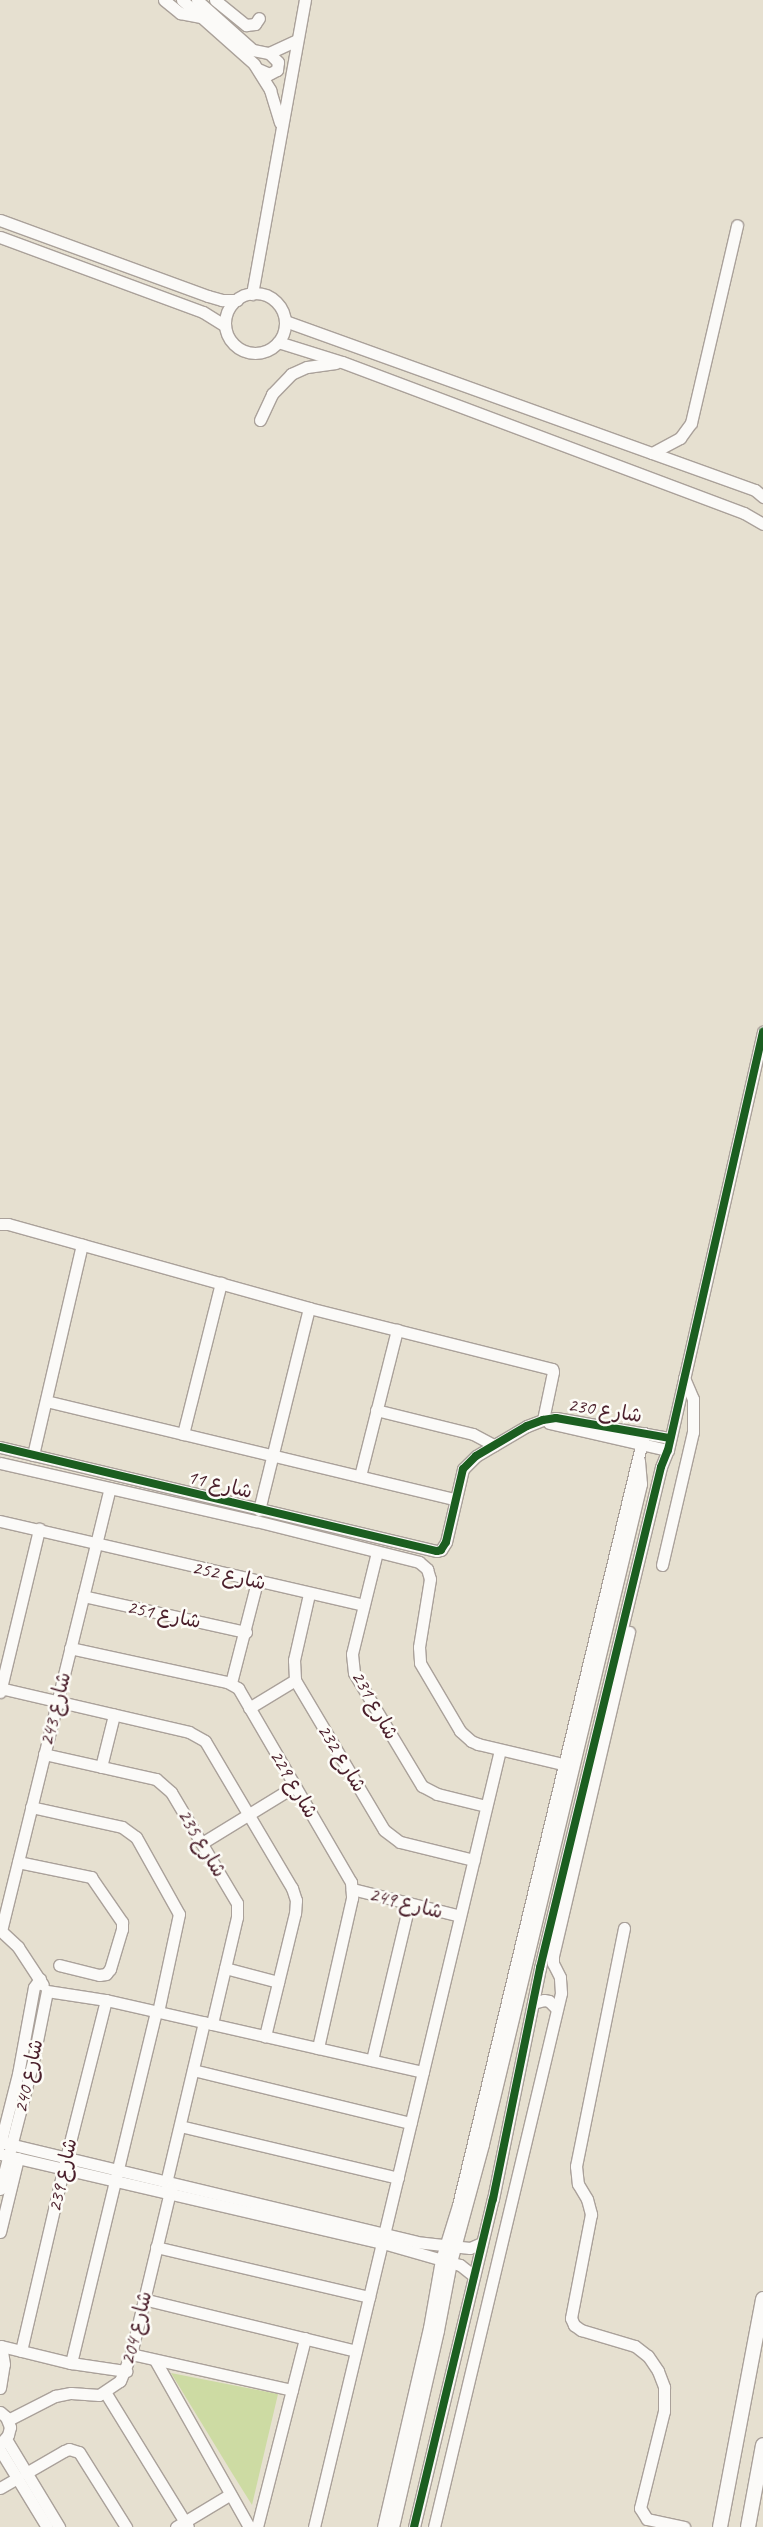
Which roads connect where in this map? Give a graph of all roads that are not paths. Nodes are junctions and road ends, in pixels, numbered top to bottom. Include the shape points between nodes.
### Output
1 (164, 0) edge
2 (182, 0) edge
3 (305, 0) edge
4 (204, 5) edge
5 (259, 18) dead end
6 (297, 40) junction
7 (269, 53) junction
8 (258, 70) junction
9 (280, 125) junction
10 (0, 220) edge
11 (737, 225) dead end
12 (0, 237) edge
13 (252, 294) junction
14 (237, 300) junction
15 (285, 321) junction
16 (225, 326) junction
17 (278, 342) junction
18 (342, 362) junction
19 (260, 420) dead end
20 (652, 453) junction
21 (763, 497) edge
22 (762, 521) edge
23 (763, 1032) edge
24 (0, 1224) edge
25 (82, 1245) junction
26 (221, 1283) junction
27 (309, 1308) junction
28 (398, 1330) junction
29 (684, 1378) junction
30 (46, 1401) junction
31 (376, 1410) junction
32 (543, 1420) junction
33 (184, 1434) junction
34 (643, 1438) junction
35 (494, 1445) junction
36 (0, 1447) edge
37 (668, 1449) junction
38 (33, 1455) junction
39 (273, 1455) junction
40 (0, 1463) edge
41 (360, 1476) junction
42 (110, 1488) junction
43 (455, 1500) junction
44 (259, 1510) junction
45 (0, 1521) edge
46 (39, 1529) junction
47 (96, 1543) junction
48 (377, 1552) junction
49 (432, 1552) joint
50 (662, 1565) dead end
51 (640, 1573) junction
52 (257, 1582) junction
53 (309, 1594) junction
54 (83, 1596) junction
55 (364, 1605) junction
56 (246, 1632) junction
57 (70, 1648) junction
58 (295, 1680) junction
59 (231, 1683) junction
60 (0, 1690) edge
61 (57, 1702) junction
62 (249, 1708) junction
63 (114, 1714) junction
64 (500, 1750) junction
65 (44, 1754) junction
66 (569, 1766) junction
67 (101, 1767) junction
68 (295, 1786) junction
69 (486, 1806) junction
70 (31, 1807) junction
71 (249, 1815) junction
72 (202, 1843) junction
73 (474, 1860) junction
74 (18, 1862) junction
75 (352, 1889) junction
76 (409, 1905) junction
77 (460, 1916) junction
78 (624, 1928) dead end
79 (0, 1930) edge
80 (59, 1964) dead end
81 (225, 1968) junction
82 (540, 1968) junction
83 (556, 1969) junction
84 (40, 1979) junction
85 (278, 1982) junction
86 (51, 1991) junction
87 (106, 2000) junction
88 (533, 2003) junction
89 (557, 2009) junction
90 (157, 2012) junction
91 (208, 2023) junction
92 (265, 2036) junction
93 (318, 2048) junction
94 (372, 2060) junction
95 (193, 2070) junction
96 (423, 2072) junction
97 (411, 2123) junction
98 (180, 2126) junction
99 (9, 2149) edge
100 (64, 2164) junction
101 (116, 2176) junction
102 (398, 2178) junction
103 (169, 2187) junction
104 (0, 2189) edge
105 (0, 2232) edge
106 (384, 2238) junction
107 (482, 2243) junction
108 (450, 2245) junction
109 (156, 2248) junction
110 (446, 2261) junction
111 (474, 2276) junction
112 (369, 2297) junction
113 (143, 2299) junction
114 (763, 2299) edge
115 (305, 2338) junction
116 (0, 2346) edge
117 (21, 2351) junction
118 (356, 2351) junction
119 (131, 2354) junction
120 (155, 2360) junction
121 (71, 2363) junction
122 (126, 2371) junction
123 (0, 2388) edge
124 (292, 2390) junction
125 (106, 2392) junction
126 (4, 2416) edge
127 (3, 2441) edge
128 (763, 2445) edge
129 (0, 2450) edge
130 (22, 2476) junction
131 (0, 2488) edge
132 (229, 2495) junction
133 (183, 2525) edge
134 (47, 2527) edge
135 (59, 2527) edge
136 (126, 2527) edge
137 (249, 2527) edge
138 (257, 2527) edge
139 (314, 2527) edge
140 (383, 2527) edge
141 (393, 2527) edge
142 (414, 2527) edge
143 (434, 2527) edge
144 (684, 2527) edge
145 (720, 2527) edge
146 (748, 2527) edge

1 - 4 street via 180,13
2 - 4 street
3 - 6 street
4 - 5 street via 246,25 255,24
4 - 7 street via 248,47
4 - 8 street
6 - 7 street
6 - 9 street
7 - 8 street via 278,62 277,70 269,74
8 - 9 street via 270,90
9 - 13 street
10 - 14 street via 208,296
11 - 20 street via 691,423 680,438
12 - 16 street via 203,312
13 - 14 street
13 - 15 street via 274,300
14 - 16 street via 228,311
15 - 17 street
15 - 20 street
16 - 17 street via 231,341 244,351 262,352
17 - 18 street
18 - 19 street via 307,367 291,374 272,394
18 - 22 street
20 - 21 street via 754,490
23 - 29 street
24 - 25 street
25 - 26 street
25 - 30 street
26 - 27 street
26 - 33 street
27 - 28 street
27 - 39 street
28 - 31 street
28 - 32 street via 552,1369
29 - 37 street
29 - 50 street via 693,1399 693,1432
30 - 33 street
30 - 38 street
31 - 35 street via 473,1434
31 - 41 street
32 - 34 street, شارع 230 via 560,1427
32 - 35 street, شارع 230
33 - 39 street
34 - 37 street, شارع 230
34 - 66 street
35 - 43 street, شارع 230 via 463,1469
36 - 38 street, شارع 11
37 - 51 street via 667,1473
38 - 44 street, شارع 11
39 - 41 street
39 - 44 street
40 - 42 street, شارع 11
41 - 43 street
42 - 47 street, شارع 243
42 - 48 street, شارع 11
43 - 49 street, شارع 230 via 446,1542 441,1550
44 - 49 street, شارع 11
45 - 46 street, شارع 252
46 - 47 street, شارع 252
46 - 60 street
47 - 52 street, شارع 252
47 - 54 street, شارع 243
48 - 55 street, شارع 231
48 - 64 street, شارع 11 via 419,1562 427,1569 430,1579 419,1648 420,1663 465,1737
51 - 82 street
51 - 83 street via 553,1956
52 - 53 street, شارع 252
52 - 56 street
53 - 55 street, شارع 252
53 - 58 street via 294,1660
54 - 56 street, شارع 251
54 - 57 street, شارع 243
55 - 69 street, شارع 231 via 352,1654 354,1673 418,1781 431,1793
56 - 59 street
57 - 59 street
57 - 61 street, شارع 243
58 - 62 street
58 - 73 street, شارع 232 via 389,1835 400,1842
59 - 62 street, شارع 229 via 238,1688
60 - 61 street
61 - 63 street
61 - 65 street, شارع 243
62 - 68 street, شارع 229
63 - 67 street
63 - 71 street via 201,1737
64 - 66 street
64 - 69 street
65 - 67 street, شارع 235
65 - 70 street, شارع 243
66 - 108 street
67 - 72 street, شارع 235 via 162,1782
68 - 71 street
68 - 75 street, شارع 229 via 348,1876
69 - 73 street
70 - 74 street, شارع 243
70 - 90 street via 122,1827 136,1837 180,1914
71 - 72 street
71 - 85 street via 296,1900
72 - 81 street, شارع 235 via 237,1903 237,1917
73 - 77 street
74 - 79 street, شارع 243
74 - 80 street via 91,1877 122,1922 106,1974
75 - 76 street, شارع 249
75 - 93 street
76 - 77 street, شارع 249
76 - 94 street
77 - 96 street
78 - 144 street via 576,2166 578,2184 591,2214 571,2318 580,2330 635,2346 648,2356 658,2371 664,2387 664,2411 640,2508 647,2519
79 - 84 street via 18,1947
81 - 85 street
81 - 91 street, شارع 235
82 - 83 street
82 - 88 street
83 - 89 street via 562,1983
84 - 86 street
84 - 99 street via 34,1987 18,2074
85 - 92 street
86 - 87 street
86 - 99 street
87 - 90 street
87 - 100 street, شارع 239
88 - 89 street via 549,2001
88 - 107 street
89 - 143 street
90 - 91 street
90 - 101 street
91 - 92 street
91 - 95 street, شارع 235
92 - 93 street
93 - 94 street
94 - 96 street
95 - 97 street
95 - 98 street, شارع 235
96 - 97 street
97 - 102 street
98 - 102 street
98 - 103 street, شارع 204
99 - 100 street
99 - 104 street
99 - 105 street
100 - 101 street
100 - 117 street, شارع 239
101 - 103 street
101 - 121 street
102 - 106 street
103 - 106 street
103 - 109 street, شارع 204
106 - 108 street
106 - 110 street
106 - 112 street
107 - 108 street via 470,2248
107 - 111 street
108 - 110 street
109 - 112 street
109 - 113 street, شارع 204
110 - 111 street via 466,2267
110 - 140 street
110 - 141 street via 436,2339
111 - 142 street
112 - 118 street
113 - 115 street
113 - 119 street, شارع 204
114 - 145 street
115 - 118 street
115 - 124 street
116 - 117 street
116 - 123 street via 4,2364
117 - 121 street
118 - 139 street
119 - 120 street
119 - 122 street, شارع 204
120 - 124 street
120 - 132 street
121 - 122 street
122 - 125 street, شارع 204 via 120,2381
124 - 138 street
125 - 126 street via 55,2396
125 - 133 street
126 - 127 street via 9,2431
127 - 130 street
128 - 146 street
129 - 130 street
130 - 131 street
130 - 134 street
130 - 135 street
130 - 136 street via 64,2451 79,2452
132 - 133 street
132 - 137 street

